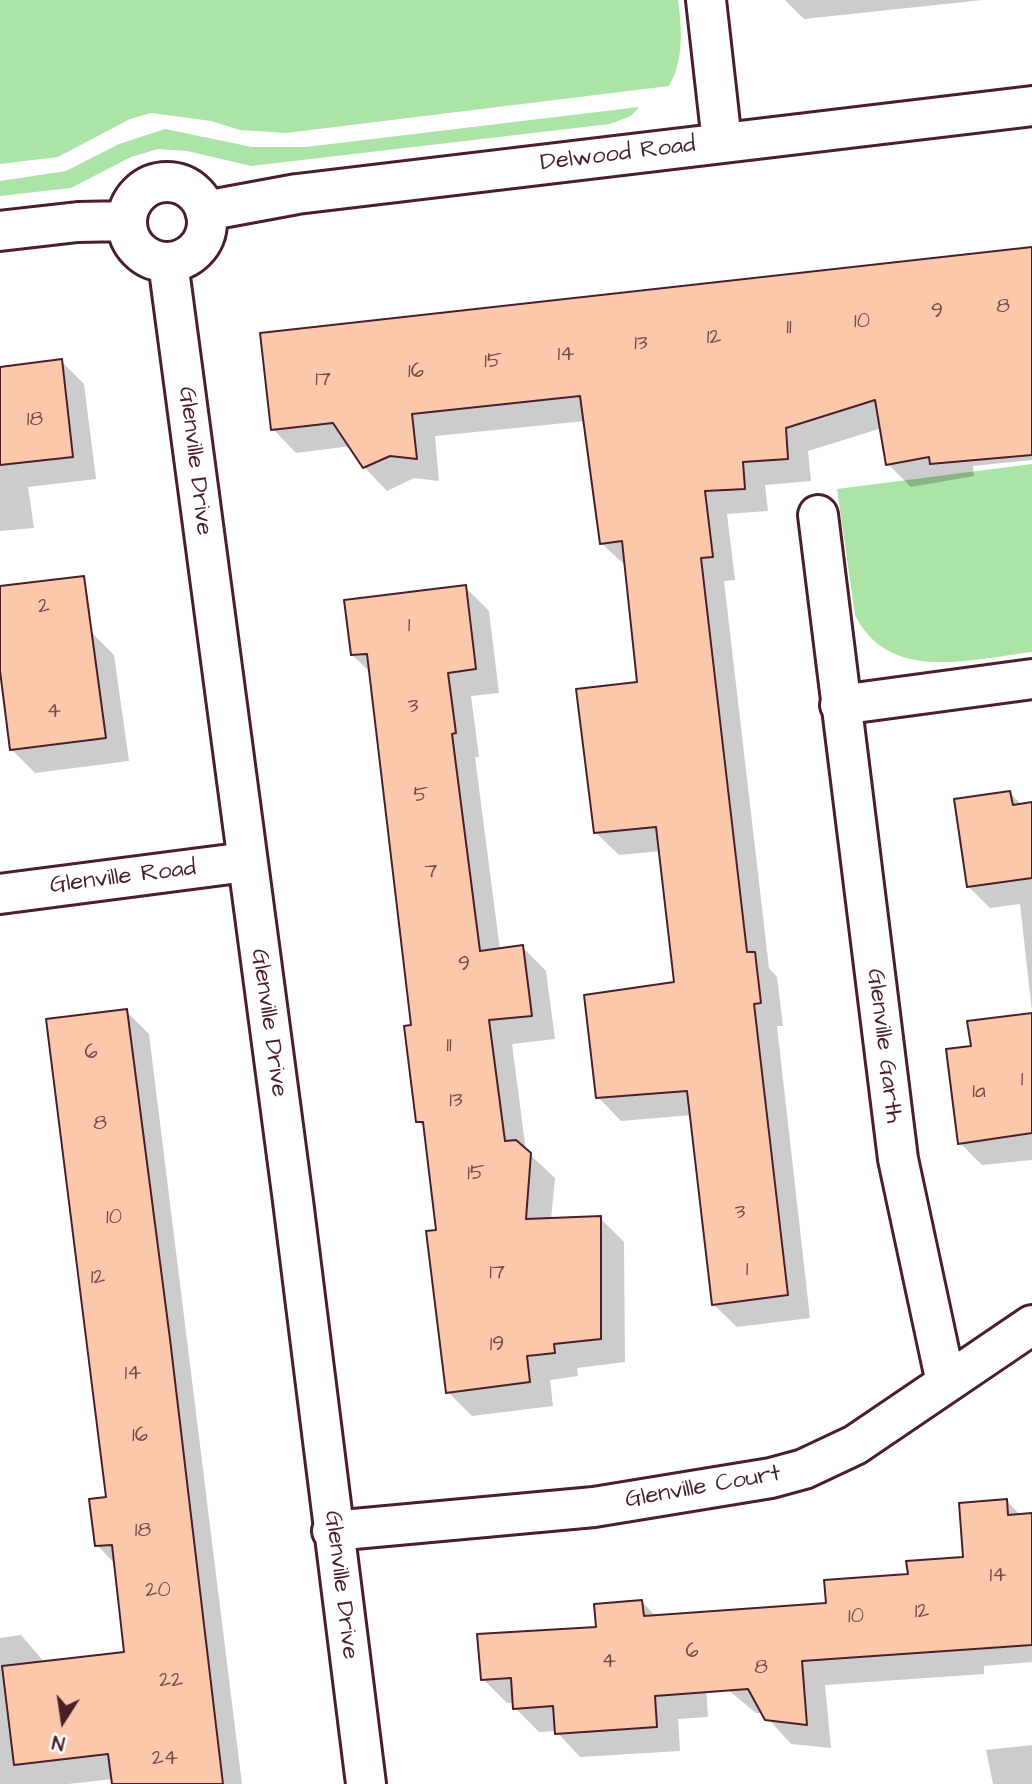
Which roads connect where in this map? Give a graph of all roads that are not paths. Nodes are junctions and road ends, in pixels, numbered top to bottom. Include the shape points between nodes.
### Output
1 (706, 0) edge
2 (1032, 106) edge
3 (722, 142) junction
4 (205, 211) junction
5 (127, 221) junction
6 (0, 231) edge
7 (168, 262) junction
8 (818, 515) dead end
9 (1032, 680) edge
10 (840, 705) junction
11 (246, 862) junction
12 (0, 894) edge
13 (1032, 1325) edge
14 (946, 1383) junction
15 (332, 1531) junction
16 (366, 1784) edge

1 - 3 street
2 - 3 street, Delwood Road
3 - 4 street, Delwood Road via 256,199
4 - 5 street via 189,188 162,183 137,195
4 - 7 street via 207,229 200,246 186,257
5 - 6 street
5 - 7 street via 139,250
7 - 11 street, Glenville Drive
8 - 10 street, Glenville Garth
9 - 10 street
10 - 14 street, Glenville Garth via 898,1159
11 - 12 street, Glenville Road
11 - 15 street, Glenville Drive
13 - 14 street, Glenville Court
14 - 15 street, Glenville Court via 855,1445 804,1469 771,1478 594,1507
15 - 16 street, Glenville Drive

